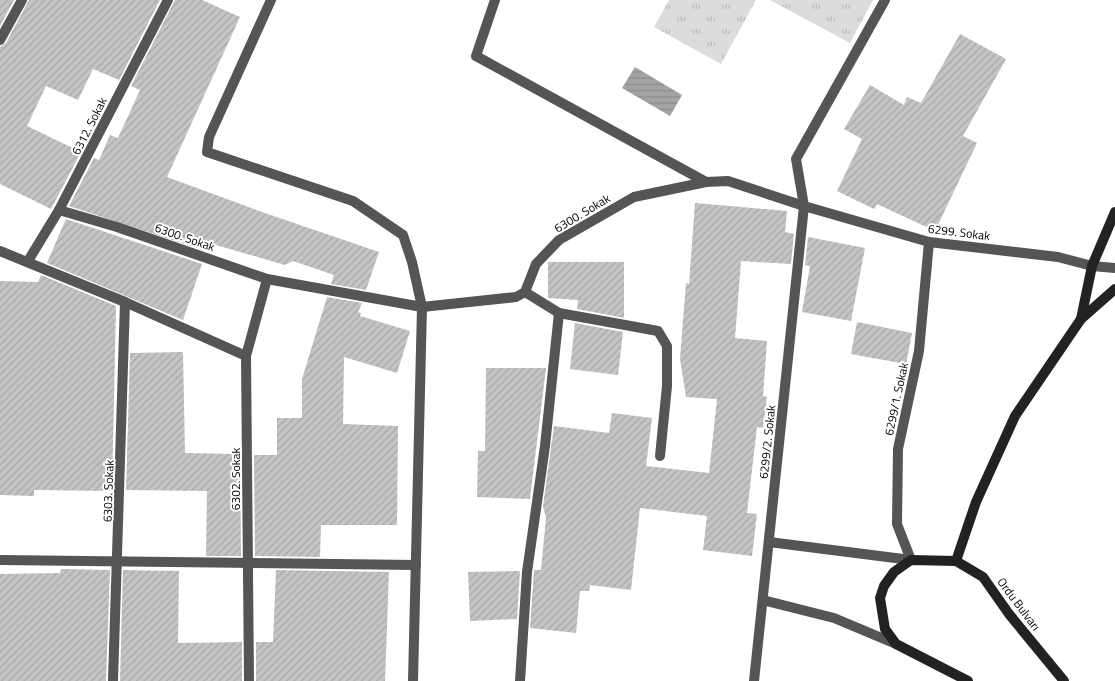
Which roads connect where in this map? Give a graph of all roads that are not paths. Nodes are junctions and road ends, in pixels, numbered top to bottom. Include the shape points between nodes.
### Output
1 (22, 0) edge
2 (168, 0) edge
3 (271, 0) edge
4 (495, 0) edge
5 (885, 0) edge
6 (0, 40) edge
7 (706, 182) junction
8 (804, 206) junction
9 (60, 210) junction
10 (1115, 212) edge
11 (929, 242) junction
12 (0, 251) edge
13 (28, 261) junction
14 (1092, 266) junction
15 (1115, 268) edge
16 (267, 279) junction
17 (1115, 289) edge
18 (525, 292) junction
19 (125, 302) junction
20 (422, 307) junction
21 (559, 312) junction
22 (1081, 319) junction
23 (246, 356) junction
24 (660, 456) dead end
25 (769, 542) junction
26 (0, 560) edge
27 (911, 560) junction
28 (118, 562) junction
29 (956, 562) junction
30 (247, 563) junction
31 (416, 565) junction
32 (763, 600) junction
33 (896, 644) junction
34 (114, 681) edge
35 (250, 681) edge
36 (413, 681) edge
37 (520, 681) edge
38 (754, 681) edge
39 (968, 681) edge
40 (1064, 681) edge

1 - 6 street
2 - 9 street, 6312. Sokak
3 - 20 street via 209,137 207,152 353,201 403,235
4 - 7 street via 476,56
5 - 8 street via 796,159
7 - 8 street, 6300. Sokak via 728,181
7 - 18 street, 6300. Sokak via 634,197 559,240 536,264
8 - 11 street, 6299. Sokak
8 - 25 street, 6299/2. Sokak
9 - 13 street, 6312. Sokak
9 - 16 street, 6300. Sokak
10 - 14 main road
11 - 14 street, 6299. Sokak via 1058,257
11 - 27 street, 6299/1. Sokak via 919,352 898,449 897,524
12 - 13 street
13 - 19 street
14 - 15 street, 6299. Sokak
14 - 22 main road
16 - 20 street, 6300. Sokak
16 - 23 street, 6302. Sokak
17 - 22 main road
18 - 20 street, 6300. Sokak via 516,297
18 - 21 street
19 - 23 street
19 - 28 street, 6303. Sokak
20 - 31 street
21 - 24 street via 658,331 667,346 667,386
21 - 37 street via 527,572
22 - 29 main road via 1015,416 976,502
23 - 30 street, 6302. Sokak
25 - 27 street, Ordu Bulvarı
25 - 32 street, 6299/2. Sokak
26 - 28 street
27 - 29 main road, Ordu Bulvarı
27 - 33 main road via 894,572 880,598 885,629
28 - 30 street
28 - 34 street, 6303. Sokak
29 - 40 main road, Ordu Bulvarı via 983,577
30 - 31 street
30 - 35 street, 6302. Sokak
31 - 36 street
32 - 33 street via 834,618
32 - 38 street, 6299/2. Sokak
33 - 39 main road

